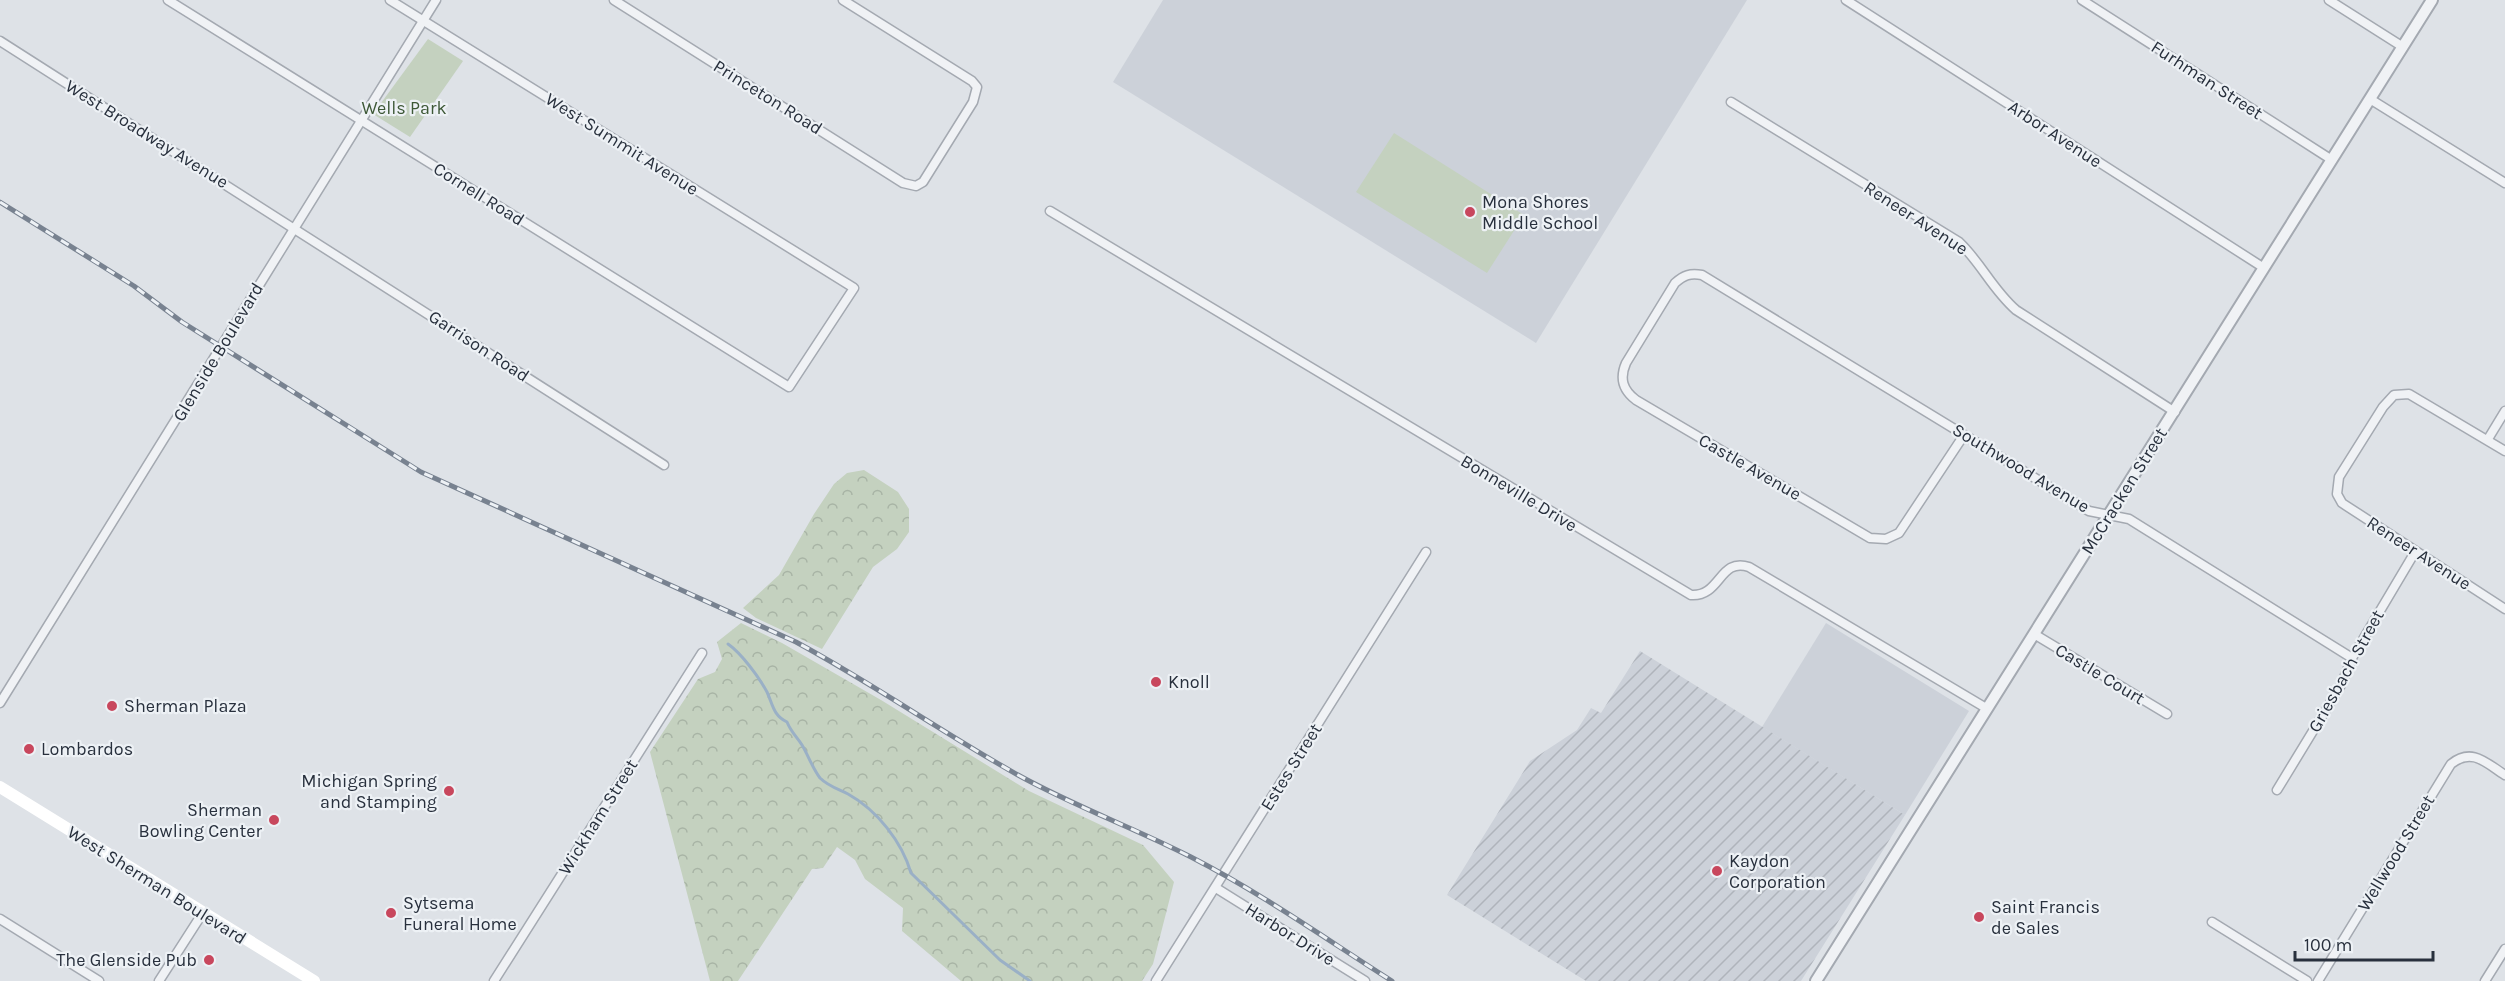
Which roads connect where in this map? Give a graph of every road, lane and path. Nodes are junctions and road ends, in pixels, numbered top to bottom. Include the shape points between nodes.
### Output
1 (168, 0) edge
2 (390, 0) edge
3 (436, 0) edge
4 (614, 0) edge
5 (843, 0) edge
6 (1846, 0) edge
7 (2082, 0) edge
8 (2330, 0) edge
9 (2432, 0) edge
10 (423, 21) junction
11 (0, 41) edge
12 (2403, 47) junction
13 (2370, 99) junction
14 (1731, 102) dead end
15 (360, 120) junction
16 (2332, 160) junction
17 (2505, 183) edge
18 (1050, 211) dead end
19 (294, 227) junction
20 (2264, 268) junction
21 (1691, 274) joint
22 (789, 387) joint
23 (2505, 411) edge
24 (2175, 412) junction
25 (1964, 435) junction
26 (2488, 440) junction
27 (2505, 451) edge
28 (664, 465) dead end
29 (2109, 516) junction
30 (1426, 552) dead end
31 (2415, 552) junction
32 (2505, 609) edge
33 (2034, 633) junction
34 (702, 652) dead end
35 (2352, 658) junction
36 (0, 703) edge
37 (1986, 708) junction
38 (2167, 714) dead end
39 (2505, 775) edge
40 (0, 788) edge
41 (2277, 790) dead end
42 (1216, 888) junction
43 (202, 914) junction
44 (0, 919) edge
45 (2212, 922) dead end
46 (2505, 949) edge
47 (99, 981) edge
48 (159, 981) edge
49 (314, 981) edge
50 (494, 981) edge
51 (1155, 981) edge
52 (1365, 981) edge
53 (1816, 981) edge
54 (2307, 981) edge
55 (2318, 981) edge
56 (2485, 981) edge

1 - 15 street, Cornell Road
2 - 10 street, West Summit Avenue
3 - 10 street, Glenside Boulevard
4 - 5 street, Princeton Road via 913,187 923,182 976,97 976,87
6 - 20 street, Arbor Avenue
7 - 16 street, Furhman Street
8 - 12 street
9 - 12 street, McCracken Street
10 - 15 street, Glenside Boulevard
10 - 22 street, West Summit Avenue via 854,288
11 - 19 street, West Broadway Avenue
12 - 13 street, McCracken Street
13 - 16 street, McCracken Street
13 - 17 street
14 - 24 street, Reneer Avenue via 1959,242 1980,263 2001,298 2016,310
15 - 19 street, Glenside Boulevard
15 - 22 street, Cornell Road
16 - 20 street, McCracken Street
18 - 37 street, Bonneville Drive via 1691,595 1709,591 1731,566 1738,563 1749,567
19 - 28 street, Garrison Road
19 - 36 street, Glenside Boulevard
20 - 24 street, McCracken Street
21 - 25 street, Southwood Avenue via 1702,275
21 - 25 street, Castle Avenue via 1675,283 1626,363 1622,382 1636,400 1870,538 1886,539 1899,533
23 - 26 street
24 - 29 street, McCracken Street
25 - 29 street, Southwood Avenue via 2089,512
26 - 27 street
26 - 31 street, Reneer Avenue via 2409,394 2394,395 2383,407 2339,477 2337,494 2343,503
29 - 33 street, McCracken Street
29 - 35 street, Southwood Avenue via 2129,519
30 - 42 street, Estes Street
31 - 32 street, Reneer Avenue
31 - 35 street, Griesbach Street
33 - 37 street, McCracken Street
33 - 38 street, Castle Court
34 - 50 street, Wickham Street
35 - 41 street, Griesbach Street via 2341,685
37 - 53 street, McCracken Street
39 - 55 street, Wellwood Street via 2478,758 2467,756 2459,758 2444,774
40 - 43 main road, West Sherman Boulevard
42 - 51 street, Estes Street
42 - 52 street, Harbor Drive
43 - 48 street
43 - 49 main road, West Sherman Boulevard
44 - 47 street
45 - 54 street
46 - 56 street

